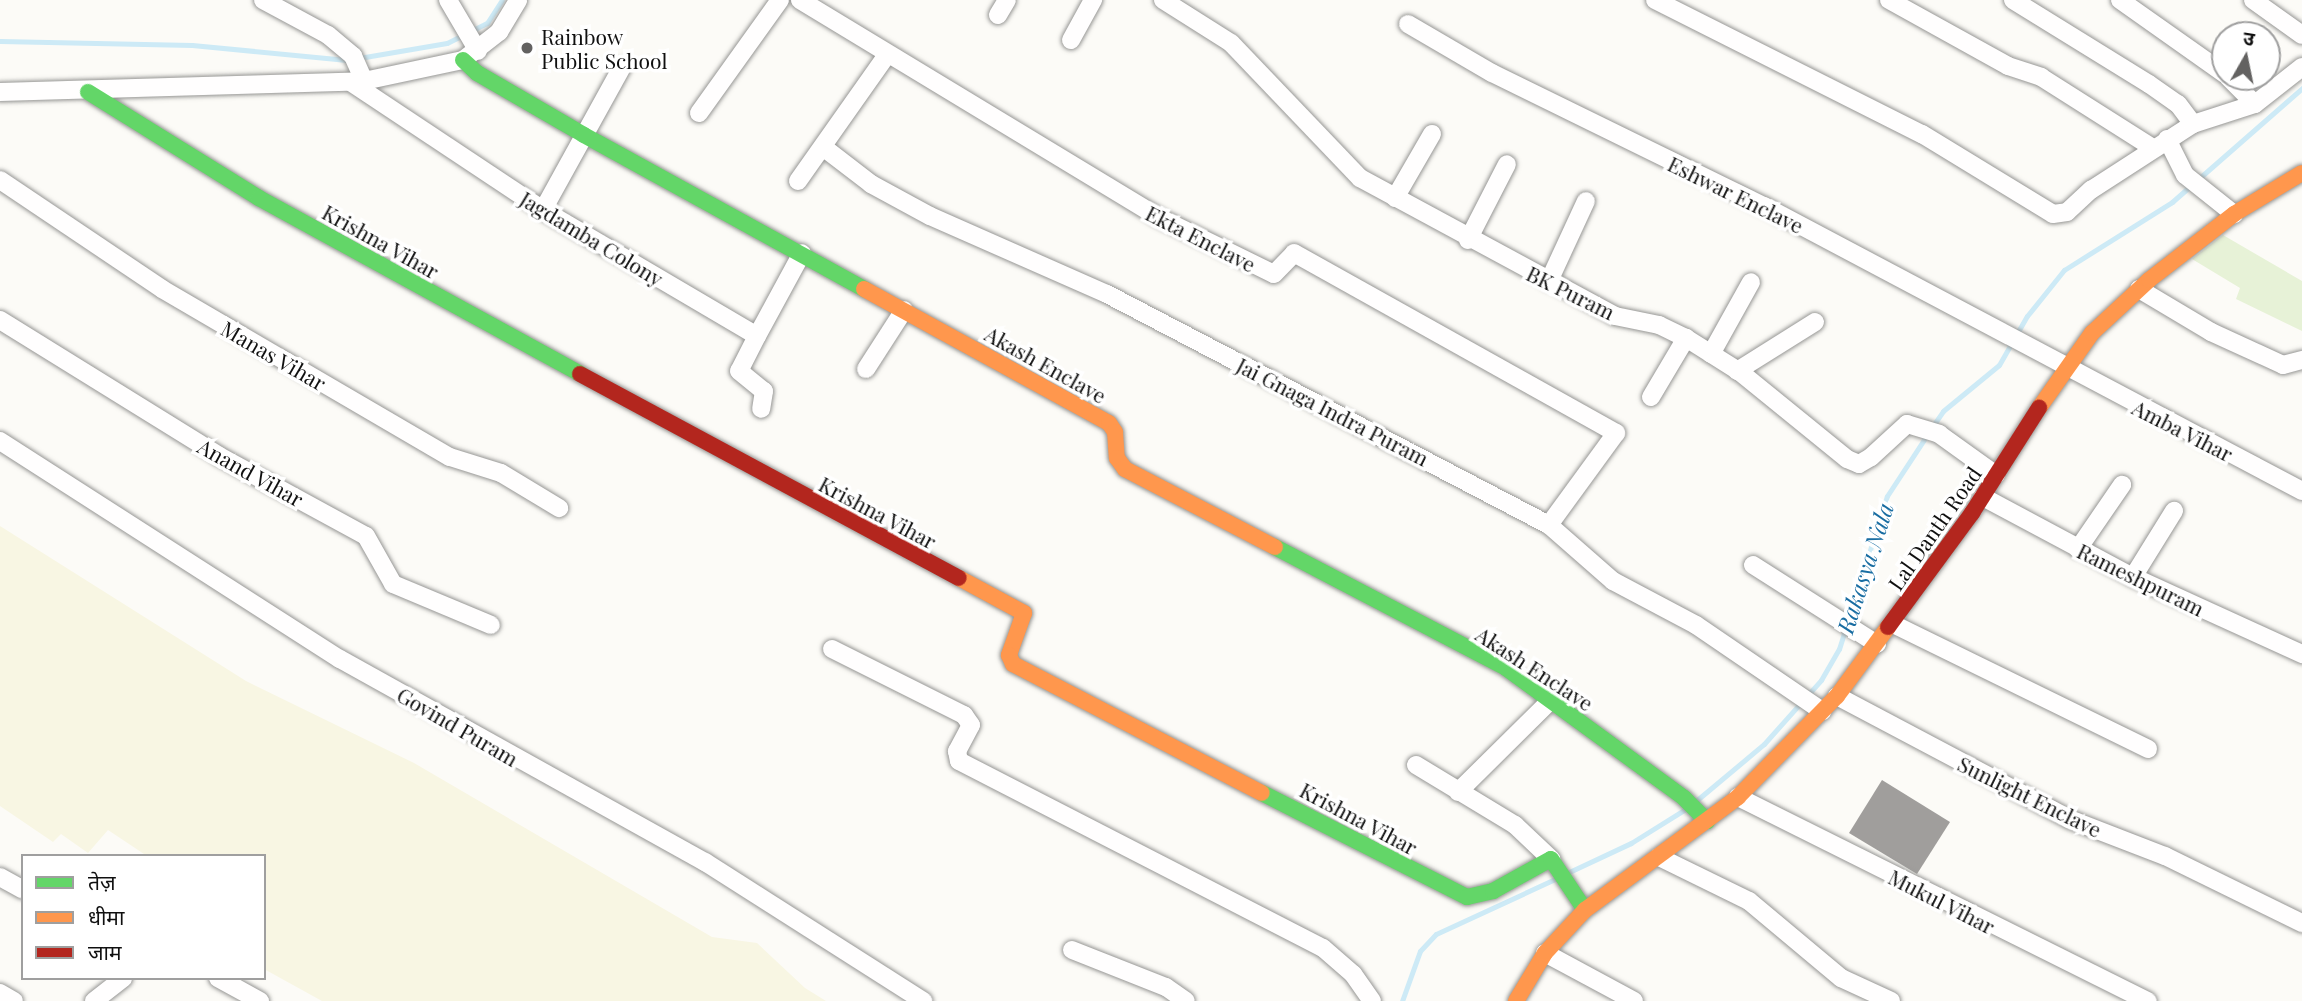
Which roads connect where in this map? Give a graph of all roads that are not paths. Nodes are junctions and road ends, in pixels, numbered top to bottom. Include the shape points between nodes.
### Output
1 (263, 0) edge
2 (448, 0) edge
3 (780, 0) edge
4 (800, 0) edge
5 (1093, 0) edge
6 (1163, 0) edge
7 (1655, 0) edge
8 (1889, 0) edge
9 (2013, 0) edge
10 (2120, 0) edge
11 (2252, 0) edge
12 (518, 1) edge
13 (1408, 24) dead end
14 (2302, 35) edge
15 (1071, 40) dead end
16 (469, 44) junction
17 (887, 55) junction
18 (2211, 65) edge
19 (622, 66) dead end
20 (2302, 68) edge
21 (357, 71) junction
22 (2242, 91) edge
23 (0, 92) edge
24 (88, 92) junction
25 (2255, 104) junction
26 (699, 113) dead end
27 (2193, 124) junction
28 (1432, 134) dead end
29 (584, 135) junction
30 (2160, 144) junction
31 (823, 147) junction
32 (1507, 164) dead end
33 (2302, 173) edge
34 (0, 180) edge
35 (798, 181) dead end
36 (1395, 198) junction
37 (1586, 201) dead end
38 (543, 210) junction
39 (2234, 214) junction
40 (1468, 240) junction
41 (802, 253) junction
42 (1549, 281) junction
43 (1751, 282) dead end
44 (2139, 289) junction
45 (904, 310) junction
46 (0, 320) edge
47 (1815, 322) dead end
48 (757, 336) junction
49 (1686, 338) junction
50 (1711, 354) junction
51 (2302, 360) edge
52 (2064, 368) junction
53 (866, 369) dead end
54 (1737, 371) junction
55 (1651, 397) dead end
56 (761, 409) dead end
57 (0, 441) edge
58 (1996, 475) junction
59 (2122, 485) dead end
60 (2302, 491) edge
61 (1983, 497) junction
62 (559, 508) dead end
63 (2174, 511) dead end
64 (1549, 524) junction
65 (2078, 549) junction
66 (1753, 565) dead end
67 (2133, 577) junction
68 (1893, 624) junction
69 (491, 625) dead end
70 (1877, 644) junction
71 (832, 649) dead end
72 (2302, 654) edge
73 (1837, 696) junction
74 (1551, 700) junction
75 (1812, 704) junction
76 (2148, 749) dead end
77 (1416, 765) dead end
78 (1458, 792) junction
79 (1738, 797) junction
80 (1701, 815) junction
81 (1659, 857) junction
82 (1553, 861) junction
83 (0, 877) edge
84 (21, 889) edge
85 (1585, 910) junction
86 (2302, 923) edge
87 (1072, 950) dead end
88 (1545, 953) junction
89 (121, 980) edge
90 (222, 980) edge
91 (0, 993) edge
92 (14, 1001) edge
93 (94, 1001) edge
94 (260, 1001) edge
95 (923, 1001) edge
96 (1186, 1001) edge
97 (1372, 1001) edge
98 (1516, 1001) edge
99 (1634, 1001) edge
100 (1891, 1001) edge
101 (2148, 1001) edge

1 - 21 street, Jagdamba Colony via 328,35
2 - 16 street
3 - 26 street
4 - 17 street, Ekta Enclave
5 - 15 street
6 - 36 street, BK Puram via 1231,43 1360,178
7 - 30 street via 1910,128 2053,214 2067,212
8 - 30 street
9 - 27 street via 2159,91
10 - 18 street
11 - 14 street
12 - 16 street via 499,32
13 - 52 street, Eshwar Enclave via 1492,73 1764,206
16 - 21 street
16 - 29 street, Akash Enclave
17 - 31 street
17 - 64 street, Ekta Enclave via 1166,222 1274,274 1294,253 1616,433
19 - 29 street
20 - 25 street
21 - 24 street
21 - 38 street, Jagdamba Colony
22 - 25 street
23 - 24 street
24 - 82 street, Krishna Vihar via 259,198 886,541 1019,608 1024,613 1009,655 1013,664 1467,897 1493,891
25 - 27 street
27 - 30 street
28 - 36 street
29 - 38 street
29 - 41 street, Akash Enclave
30 - 39 street via 2185,176
31 - 35 street
31 - 64 street, Jai Gnaga Indra Puram via 872,184 930,216 1107,294
32 - 40 street
33 - 39 street, Lal Danth Road
34 - 62 street, Manas Vihar via 198,310 450,457 501,473
36 - 40 street, BK Puram
37 - 42 street
38 - 48 street, Jagdamba Colony
39 - 44 street, Lal Danth Road
40 - 42 street, BK Puram
41 - 45 street, Akash Enclave
41 - 48 street
42 - 49 street, BK Puram via 1615,316 1659,325
43 - 50 street
44 - 51 street via 2211,332 2283,365
44 - 52 street, Lal Danth Road via 2092,333
45 - 53 street
45 - 74 street, Akash Enclave via 1109,423 1115,432 1117,458 1125,469 1483,656
46 - 69 street, Anand Vihar via 219,456 366,536 393,584
47 - 54 street
48 - 56 street via 739,371 764,391
49 - 50 street, BK Puram
49 - 55 street
50 - 54 street, BK Puram
52 - 58 street, Lal Danth Road
52 - 60 street, Amba Vihar
54 - 58 street, BK Puram via 1836,452 1859,464 1908,424 1932,431
57 - 95 street, Govind Puram via 340,659 705,862
58 - 61 street, Lal Danth Road
59 - 65 street
61 - 65 street, Rameshpuram
61 - 68 street, Lal Danth Road
63 - 67 street
64 - 75 street, Jai Gnaga Indra Puram via 1613,581 1696,625
65 - 67 street, Rameshpuram
66 - 70 street
67 - 72 street, Rameshpuram
68 - 70 street, Lal Danth Road
68 - 76 street
70 - 73 street, Lal Danth Road
71 - 97 street via 964,715 971,725 957,751 960,761 1323,948 1353,974
73 - 75 street, Lal Danth Road
73 - 86 street, Sunlight Enclave via 2069,819 2165,856
74 - 78 street
74 - 80 street, Akash Enclave
75 - 79 street, Lal Danth Road
77 - 78 street
78 - 82 street via 1515,825
79 - 80 street, Lal Danth Road
79 - 101 street, Mukul Vihar
80 - 81 street, Lal Danth Road
81 - 85 street, Lal Danth Road
81 - 100 street via 1749,901 1841,978
82 - 85 street
83 - 84 street
85 - 88 street, Lal Danth Road
87 - 96 street via 1166,987
88 - 98 street, Lal Danth Road
88 - 99 street
89 - 93 street
90 - 94 street
91 - 92 street

